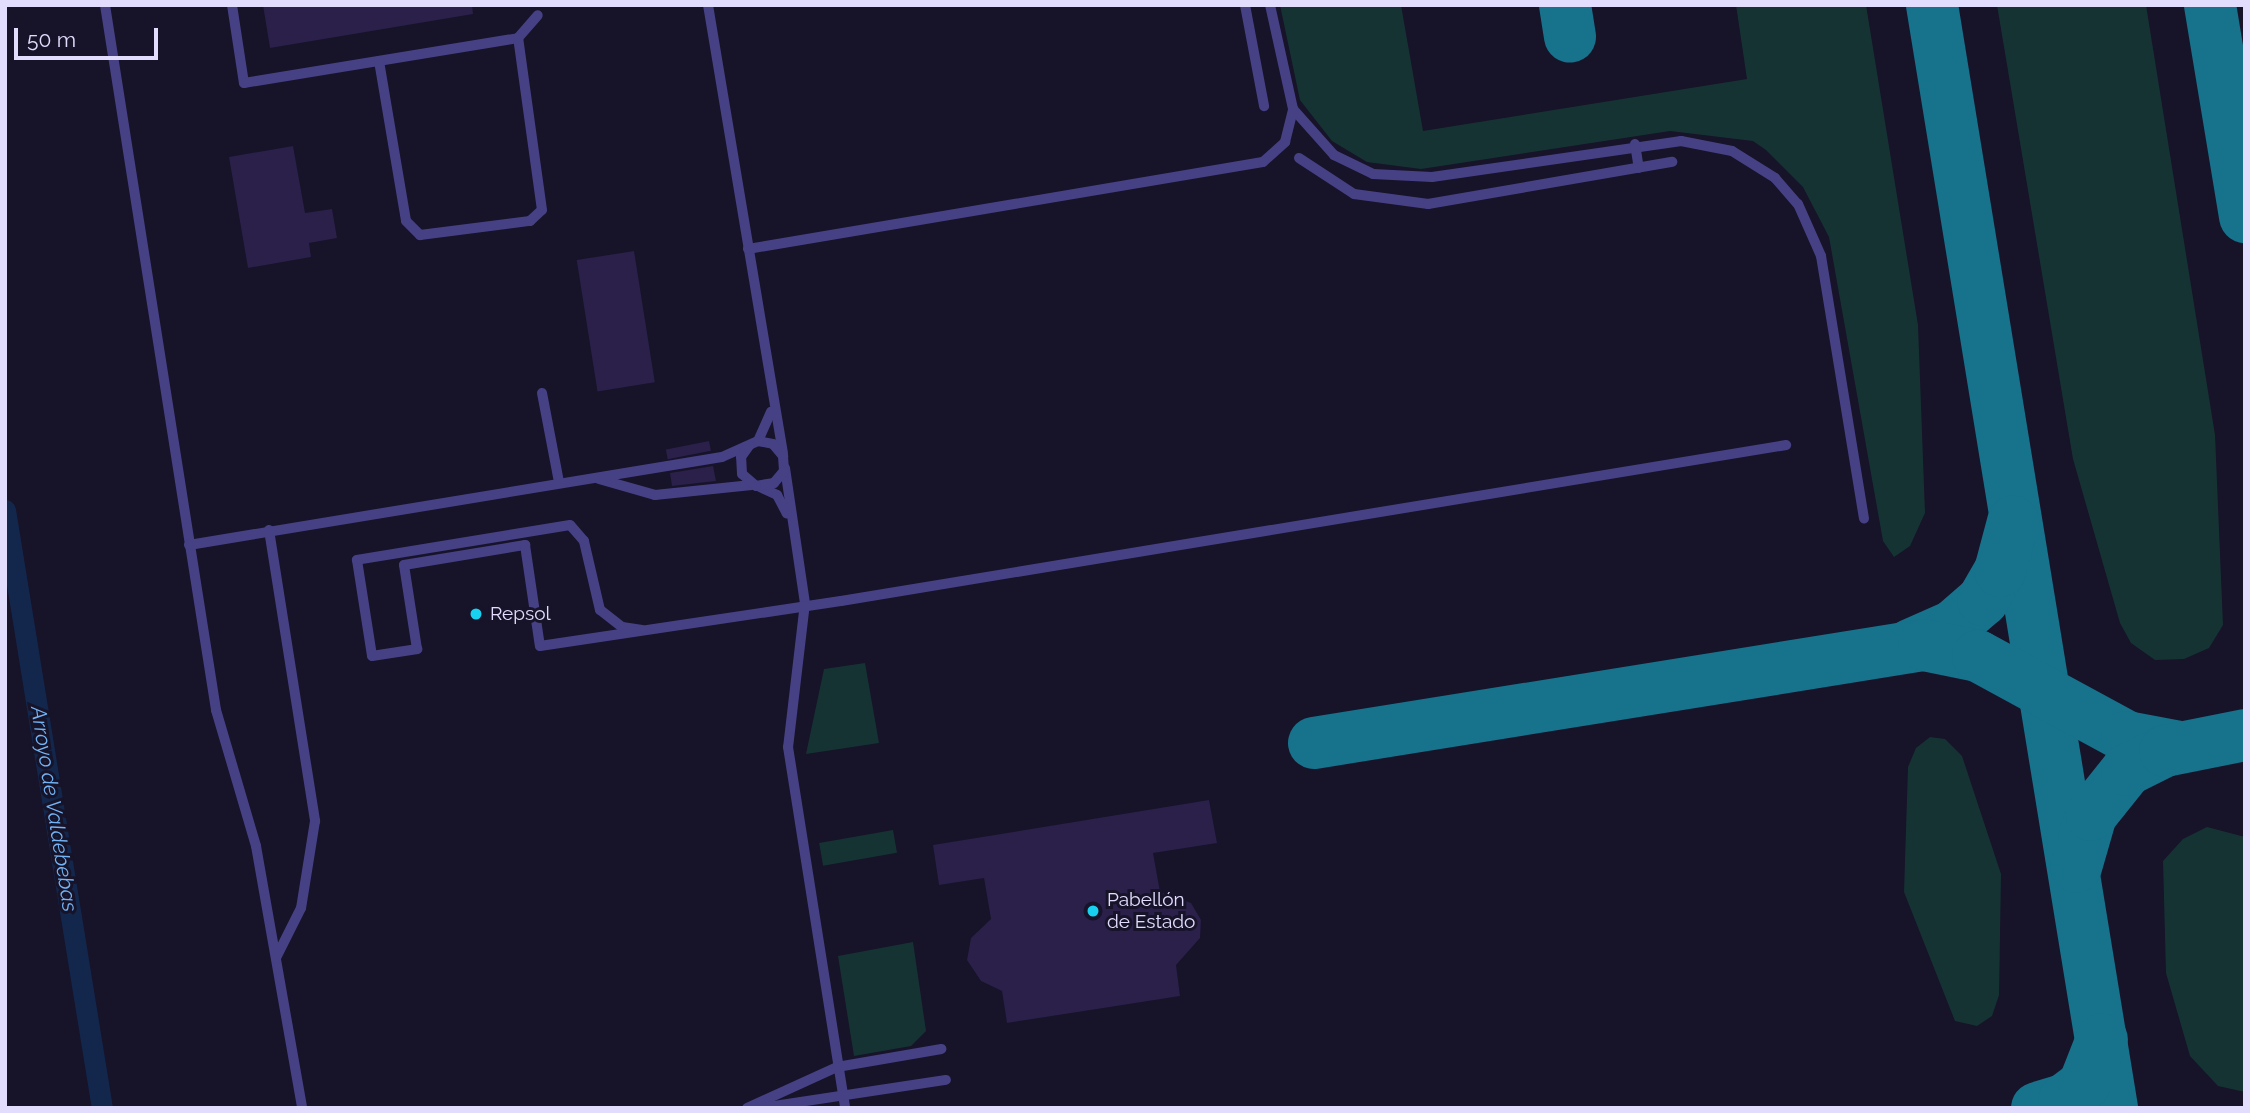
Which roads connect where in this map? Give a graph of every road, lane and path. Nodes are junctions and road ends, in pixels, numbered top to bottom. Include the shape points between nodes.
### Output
1 (105, 5) edge
2 (232, 5) edge
3 (708, 5) edge
4 (1245, 5) edge
5 (1270, 5) edge
6 (538, 15) dead end
7 (518, 38) junction
8 (379, 61) junction
9 (1264, 106) dead end
10 (1293, 109) junction
11 (1635, 144) junction
12 (1299, 158) dead end
13 (1672, 162) dead end
14 (1639, 168) junction
15 (748, 248) junction
16 (542, 394) dead end
17 (772, 401) junction
18 (753, 444) junction
19 (1786, 445) dead end
20 (784, 458) junction
21 (588, 477) junction
22 (559, 482) junction
23 (758, 486) junction
24 (1864, 519) dead end
25 (269, 530) junction
26 (793, 531) junction
27 (189, 545) junction
28 (805, 603) junction
29 (642, 630) junction
30 (276, 958) junction
31 (942, 1049) dead end
32 (837, 1067) junction
33 (947, 1080) dead end
34 (843, 1096) junction
35 (302, 1108) edge
36 (747, 1108) edge
37 (760, 1108) edge
38 (845, 1108) edge

1 - 27 lane
2 - 8 lane via 244,83
3 - 15 lane
4 - 9 lane
5 - 10 lane
6 - 7 lane
7 - 8 lane
7 - 8 lane via 542,210 530,221 420,235 406,221
10 - 11 lane via 1346,163 1400,179
10 - 15 lane via 1285,142 1263,162
11 - 14 lane
11 - 24 lane via 1681,141 1732,151 1775,178 1798,204 1821,256
12 - 14 lane via 1354,194 1414,204
13 - 14 lane
15 - 17 lane
16 - 22 lane
17 - 18 lane via 769,425
17 - 20 lane
18 - 20 lane via 774,444
18 - 21 lane via 722,457
18 - 23 lane via 740,470
19 - 28 lane
20 - 23 lane via 778,480
20 - 26 lane
21 - 22 lane
21 - 23 lane via 655,495
22 - 25 lane
23 - 26 lane via 780,499
25 - 27 lane
25 - 30 lane via 316,821 301,908
26 - 28 lane
27 - 30 lane via 216,710 256,846
28 - 29 lane
28 - 32 lane via 788,747
29 - 29 lane via 622,626 600,610 584,541 570,526 357,560 372,656 417,649 404,565 525,545 541,646
30 - 35 lane
31 - 32 lane
32 - 34 lane
32 - 36 lane
33 - 34 lane
34 - 37 lane
34 - 38 lane

